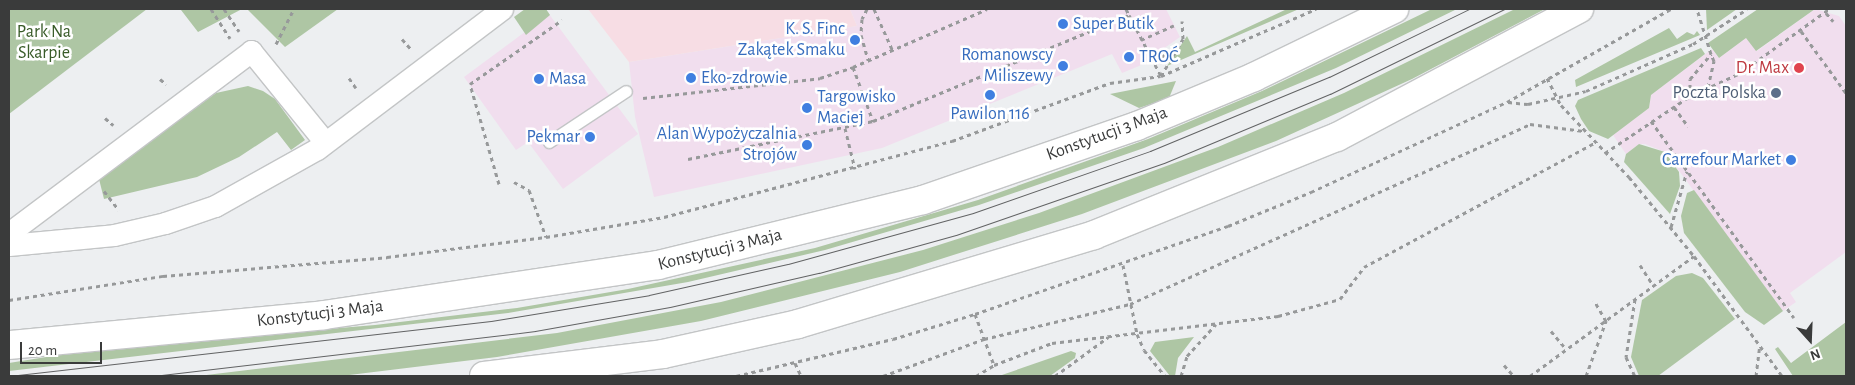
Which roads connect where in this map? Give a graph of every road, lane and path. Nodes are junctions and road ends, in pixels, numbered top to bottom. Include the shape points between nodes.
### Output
1 (211, 9) edge
2 (294, 9) edge
3 (502, 9) edge
4 (866, 9) edge
5 (874, 9) edge
6 (987, 9) edge
7 (1126, 9) edge
8 (1316, 9) edge
9 (1394, 9) edge
10 (1579, 9) edge
11 (1671, 9) edge
12 (1696, 9) edge
13 (1747, 9) edge
14 (1829, 9) edge
15 (1826, 13) junction
16 (1129, 15) junction
17 (562, 20) dead end
18 (1182, 21) dead end
19 (1833, 22) dead end
20 (1174, 26) dead end
21 (1801, 31) junction
22 (1704, 38) junction
23 (402, 39) dead end
24 (1141, 40) junction
25 (892, 49) junction
26 (1176, 50) junction
27 (414, 51) dead end
28 (1711, 54) junction
29 (242, 57) junction
30 (868, 60) junction
31 (1154, 60) junction
32 (265, 67) junction
33 (853, 67) junction
34 (1161, 76) junction
35 (349, 78) dead end
36 (1547, 78) junction
37 (1708, 87) junction
38 (359, 93) dead end
39 (1846, 93) edge
40 (630, 95) joint
41 (1690, 96) junction
42 (1558, 99) junction
43 (1507, 102) junction
44 (1674, 107) junction
45 (873, 121) junction
46 (1651, 121) junction
47 (1688, 126) dead end
48 (845, 128) junction
49 (1584, 131) junction
50 (326, 142) junction
51 (549, 142) dead end
52 (1594, 143) junction
53 (1605, 153) junction
54 (688, 159) dead end
55 (855, 169) junction
56 (1687, 171) junction
57 (90, 173) junction
58 (514, 182) dead end
59 (500, 184) dead end
60 (1671, 227) junction
61 (135, 231) junction
62 (9, 234) edge
63 (546, 237) junction
64 (9, 245) edge
65 (1694, 256) junction
66 (1123, 264) junction
67 (1640, 266) dead end
68 (1653, 285) junction
69 (1635, 299) junction
70 (9, 300) edge
71 (1594, 300) dead end
72 (1130, 304) junction
73 (975, 314) junction
74 (1794, 318) dead end
75 (1606, 321) junction
76 (1218, 323) junction
77 (1551, 331) dead end
78 (1137, 334) junction
79 (1110, 336) junction
80 (984, 339) junction
81 (9, 344) edge
82 (1760, 344) junction
83 (1566, 349) junction
84 (795, 363) junction
85 (994, 365) junction
86 (1504, 365) dead end
87 (484, 376) edge
88 (736, 376) edge
89 (801, 376) edge
90 (882, 376) edge
91 (976, 376) edge
92 (1055, 376) edge
93 (1165, 376) edge
94 (1181, 376) edge
95 (1514, 376) edge
96 (1530, 376) edge
97 (1586, 376) edge
98 (1635, 376) edge
99 (1756, 376) edge
100 (1782, 376) edge

1 - 29 path
2 - 32 path
3 - 50 street
4 - 30 path via 861,35
5 - 25 path
6 - 25 path
7 - 16 path
8 - 34 path
9 - 81 street, Konstytucji 3 Maja via 1254,77 1118,132 923,200 658,266 324,315
10 - 87 street via 1336,137 1094,235 798,324 663,354
11 - 36 path
12 - 22 path
13 - 22 path
14 - 15 path
15 - 19 path
15 - 21 path
16 - 24 path
16 - 45 path
17 - 59 path via 470,84
18 - 26 path via 1182,39
20 - 24 path
21 - 37 path via 1740,73
21 - 39 path
22 - 28 path
22 - 42 path via 1586,91
23 - 27 path
24 - 31 path
25 - 30 path
26 - 31 path
26 - 34 path
28 - 37 path via 1714,62
28 - 41 path via 1690,79
29 - 32 street via 251,51
29 - 57 street
30 - 33 path
31 - 34 path
32 - 50 street
33 - 40 path via 802,82
33 - 45 path
34 - 55 path via 1110,83 952,141
35 - 38 path
36 - 42 path
36 - 43 path
37 - 41 path
40 - 51 lane
41 - 44 path
42 - 43 path via 1528,104
42 - 49 path
43 - 66 path via 1311,192
44 - 46 path
44 - 47 path
45 - 48 path
46 - 53 path
46 - 56 path
48 - 54 path
48 - 55 path
49 - 52 path
49 - 72 path via 1530,124
50 - 61 street via 278,174 215,206
52 - 53 path
52 - 76 path via 1364,267 1340,299 1278,316
53 - 60 path
55 - 63 path via 664,217
56 - 60 path
56 - 74 path
57 - 61 path
57 - 62 street
58 - 63 path via 529,190
60 - 65 path
61 - 64 street
63 - 70 path via 387,257 163,276
65 - 68 path
65 - 82 path
66 - 72 path
66 - 73 path
67 - 68 path
68 - 69 path
69 - 75 path
69 - 98 path via 1626,357
71 - 75 path
72 - 78 path
72 - 80 path
73 - 80 path
73 - 84 path
75 - 83 path
75 - 97 path
76 - 78 path
76 - 94 path via 1187,356
77 - 83 path
78 - 79 path
78 - 93 path via 1144,350
79 - 85 path via 1052,343
79 - 92 path
80 - 85 path
80 - 90 path
82 - 99 path
82 - 100 path
83 - 96 path
84 - 88 path
84 - 89 path
85 - 91 path
86 - 95 path

